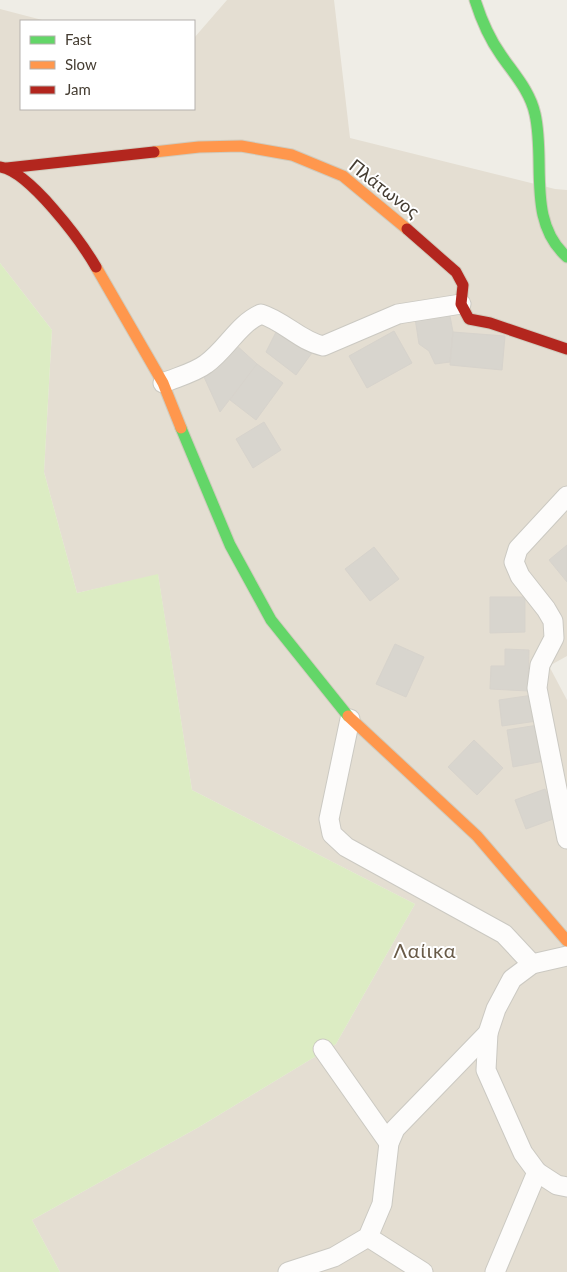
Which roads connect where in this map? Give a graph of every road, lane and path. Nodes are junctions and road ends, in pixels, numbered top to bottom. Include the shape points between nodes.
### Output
1 (475, 0) edge
2 (3, 167) edge
3 (567, 257) edge
4 (461, 304) junction
5 (567, 349) edge
6 (163, 383) junction
7 (567, 496) edge
8 (350, 719) junction
9 (567, 839) edge
10 (567, 941) edge
11 (567, 956) edge
12 (532, 964) junction
13 (488, 1034) junction
14 (323, 1049) dead end
15 (388, 1143) junction
16 (537, 1172) junction
17 (567, 1187) edge
18 (368, 1237) junction
19 (288, 1272) edge
20 (423, 1272) edge
21 (495, 1272) edge

1 - 3 street via 483,26 522,84 534,110 540,143 541,208 547,234
2 - 4 street, Πλάτωνος via 199,147 241,146 292,155 343,176 446,261 463,285
2 - 6 street via 35,189 83,245
4 - 5 street via 469,320 490,323
4 - 6 street via 398,314 323,346 311,343 274,318 261,314 249,319 205,365
6 - 8 street via 230,545 271,620
7 - 9 street via 518,548 514,562 520,576 553,621 554,638 540,665 537,688
8 - 10 street via 477,836
8 - 12 street via 328,819 332,834 346,847 504,934
11 - 12 street
12 - 13 street via 512,979 496,1009
13 - 15 street via 395,1129
13 - 16 street via 486,1070 523,1154
14 - 15 street
15 - 18 street via 382,1204
16 - 17 street
16 - 21 street
18 - 19 street via 334,1257
18 - 20 street

